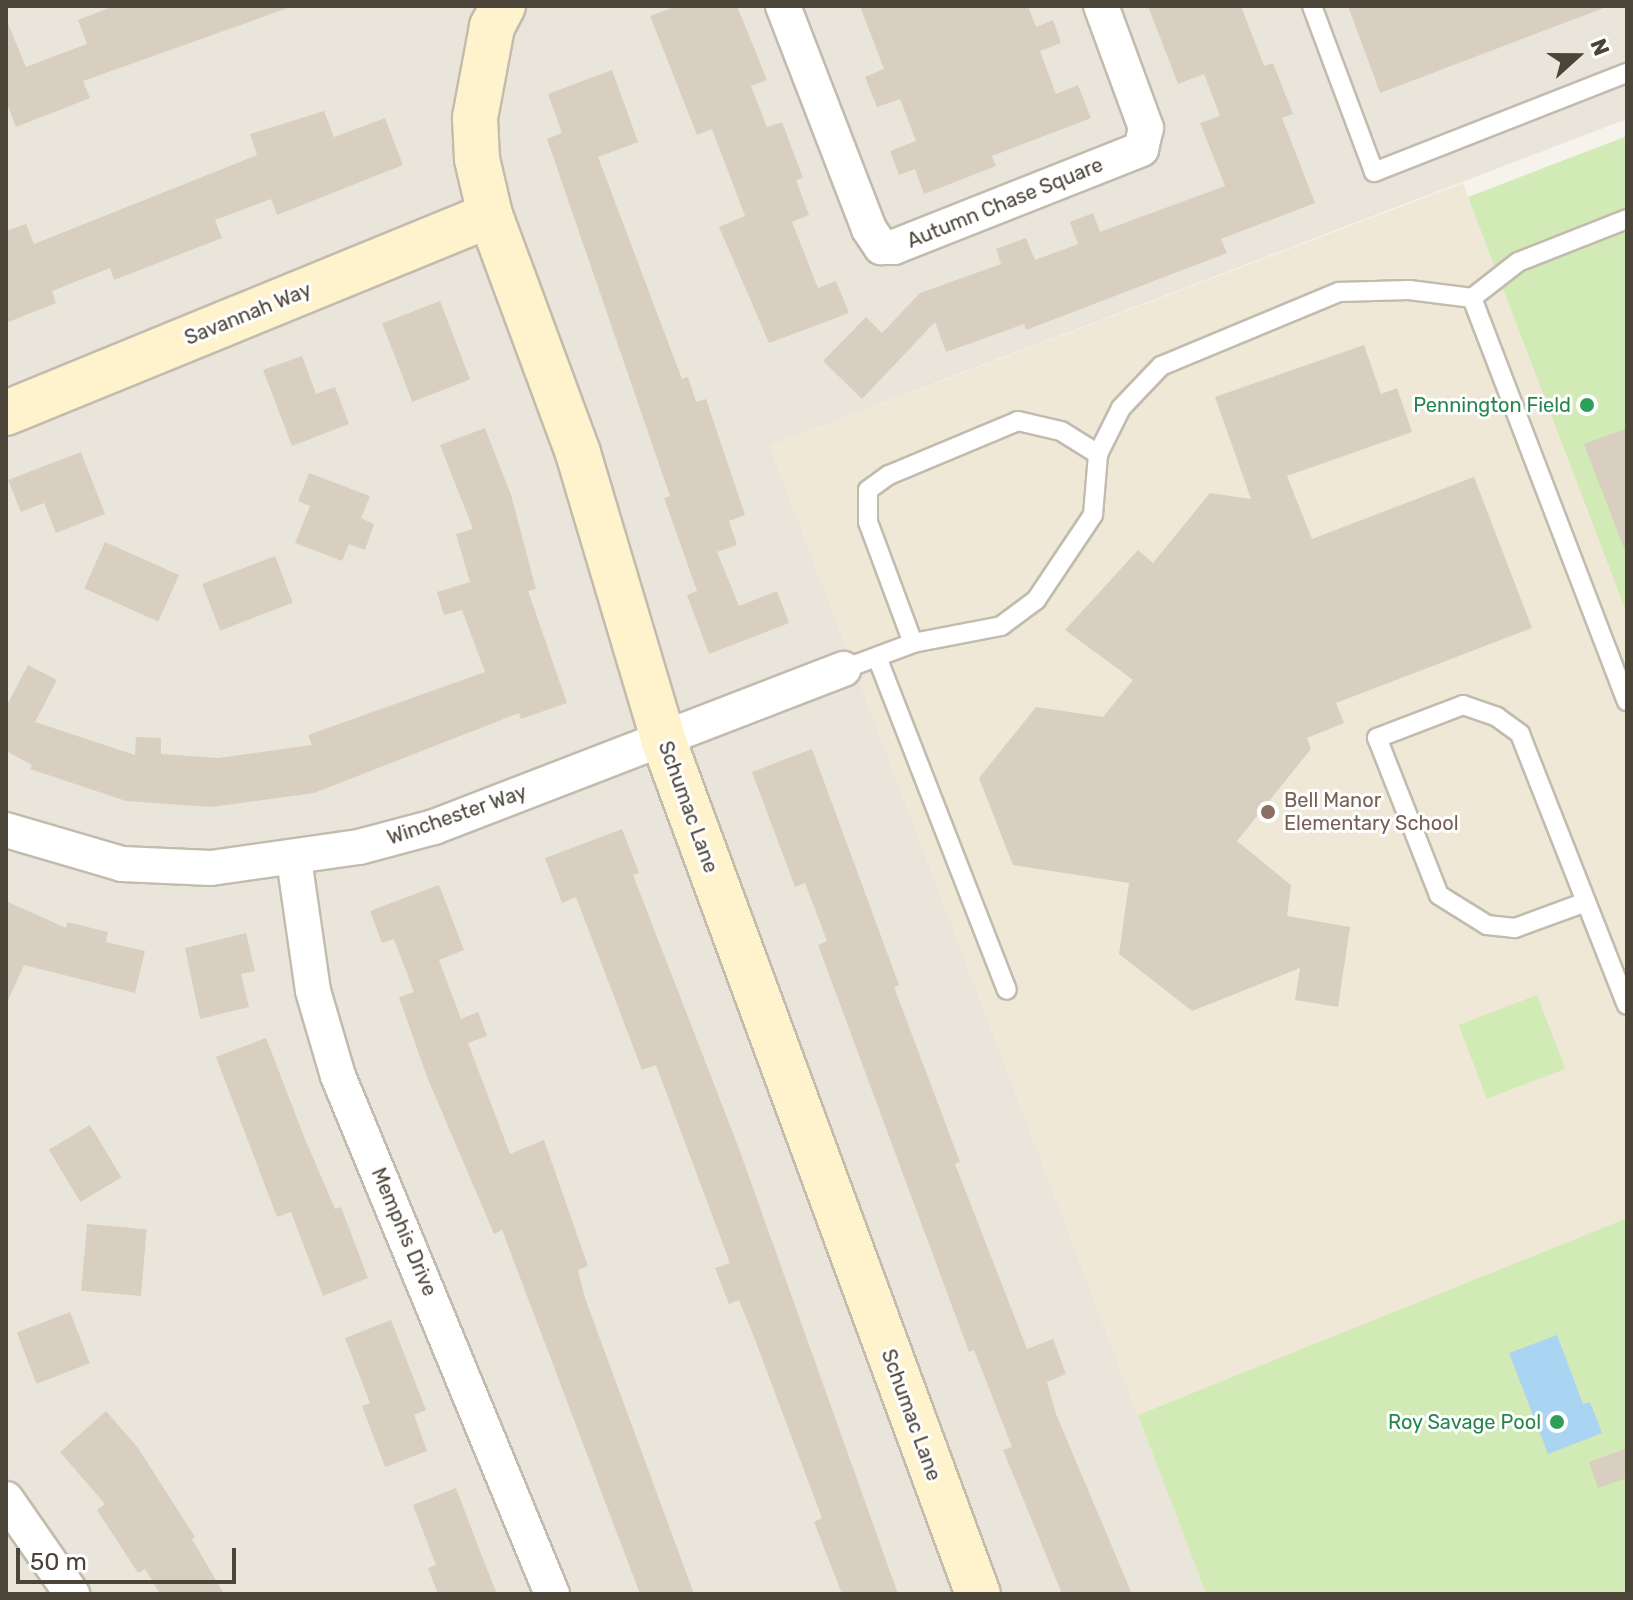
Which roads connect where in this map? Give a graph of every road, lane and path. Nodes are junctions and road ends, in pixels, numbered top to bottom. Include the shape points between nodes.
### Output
1 (503, 6) edge
2 (783, 6) edge
3 (1101, 6) edge
4 (1312, 6) edge
5 (1627, 73) edge
6 (490, 215) junction
7 (1627, 219) edge
8 (1472, 298) junction
9 (6, 413) edge
10 (1098, 454) junction
11 (913, 643) junction
12 (877, 657) junction
13 (844, 669) joint
14 (1627, 701) edge
15 (663, 739) junction
16 (6, 830) edge
17 (294, 859) junction
18 (1586, 902) junction
19 (1007, 990) dead end
20 (1627, 1005) edge
21 (6, 1499) edge
22 (72, 1594) edge
23 (552, 1594) edge
24 (978, 1594) edge

1 - 6 street, Schumac Lane via 492,27 475,118 477,159
2 - 3 street, Autumn Chase Square via 869,229 881,247 894,247 1141,149 1146,128
4 - 5 lane via 1374,172
6 - 9 street, Savannah Way
6 - 15 street, Schumac Lane via 578,453
7 - 8 lane via 1518,262
8 - 10 lane via 1409,290 1339,292 1223,337 1161,366 1121,408
8 - 14 lane
10 - 11 lane via 1093,515 1036,600 1001,626
10 - 11 lane via 1061,431 1018,421 889,475 868,490 868,522
11 - 12 lane
12 - 13 lane
12 - 19 lane
13 - 15 street, Winchester Way
15 - 17 street, Winchester Way via 434,827
15 - 24 street, Schumac Lane
16 - 17 street, Winchester Way via 122,864 211,868
17 - 23 street, Memphis Drive via 313,991 338,1076
18 - 18 lane via 1520,734 1497,717 1463,705 1377,738 1422,863 1439,895 1487,925 1515,928
18 - 20 lane
21 - 22 street

